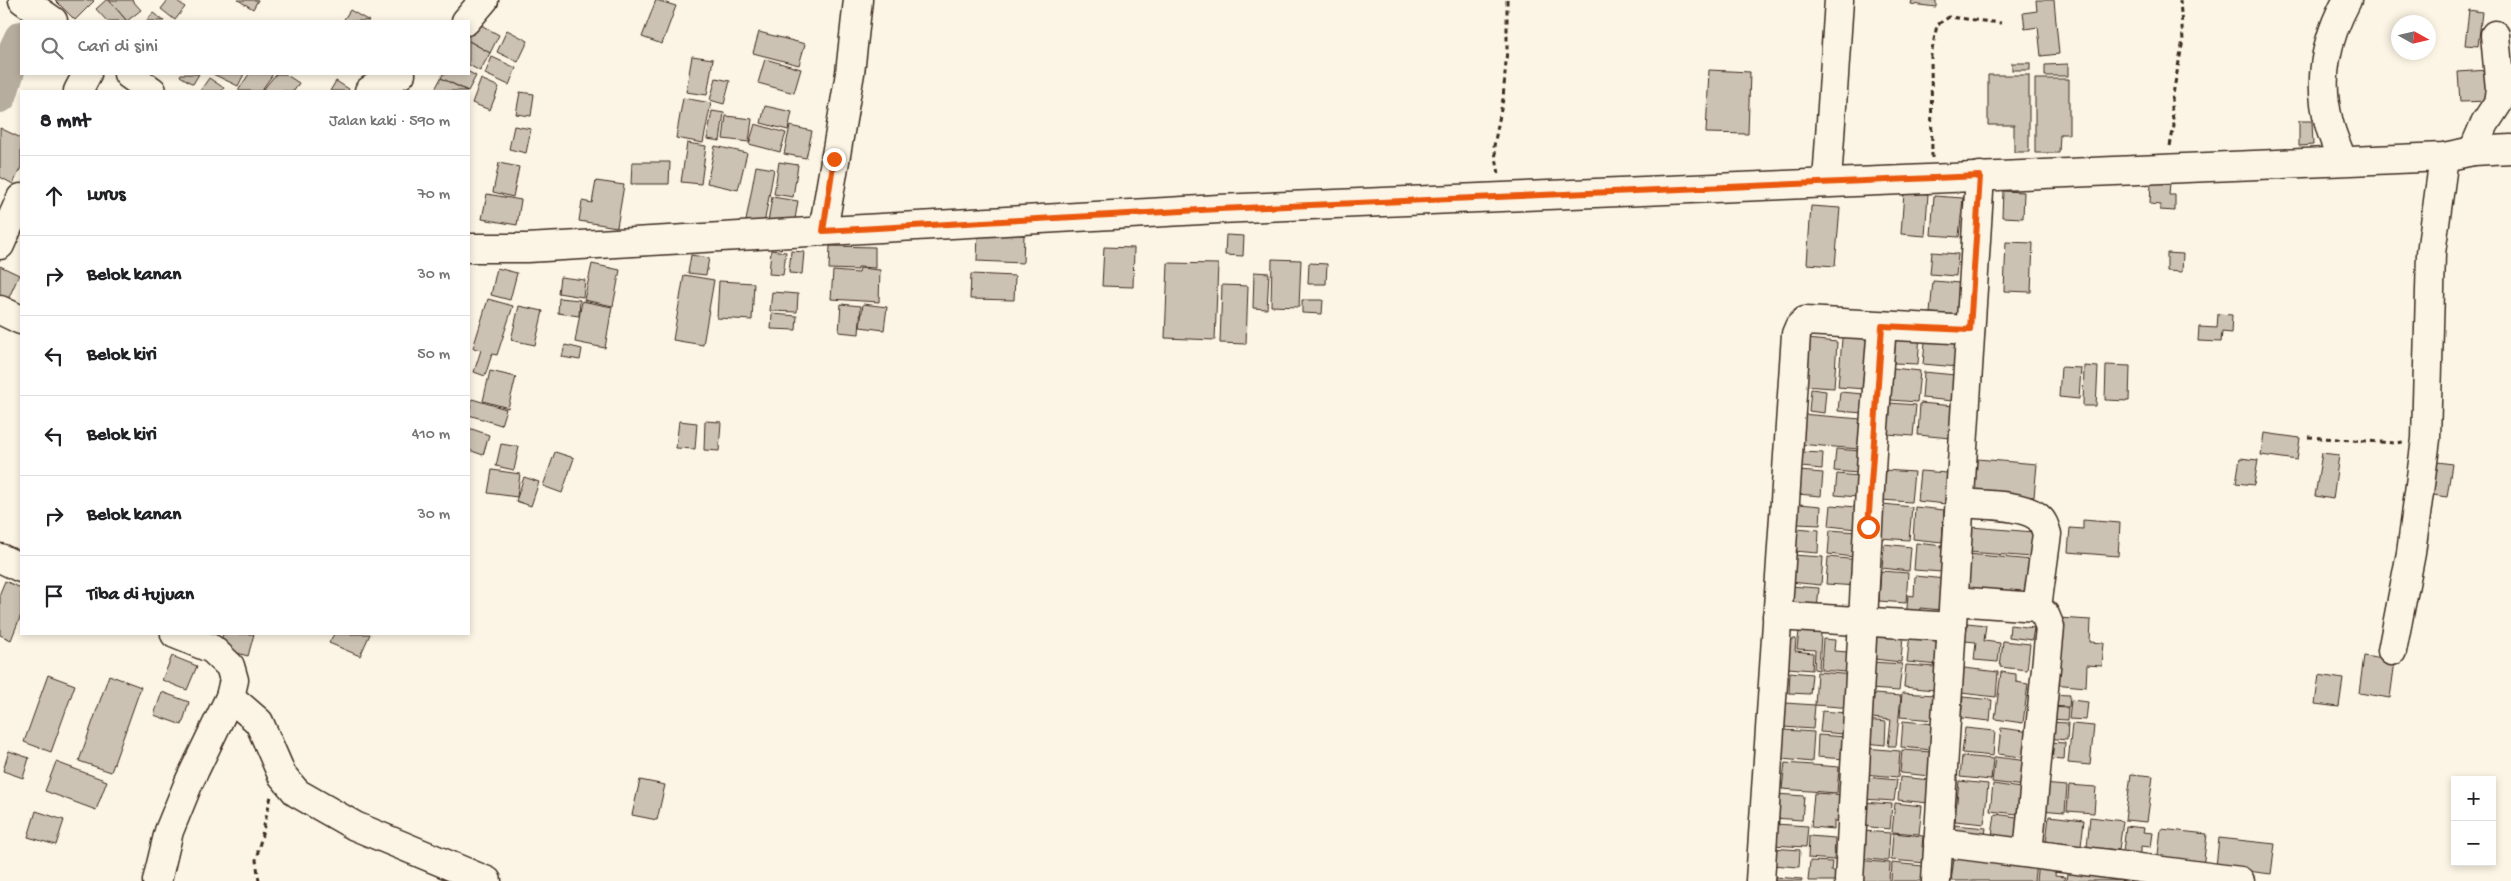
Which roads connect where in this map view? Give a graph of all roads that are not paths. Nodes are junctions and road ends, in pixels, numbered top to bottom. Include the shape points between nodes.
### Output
1 (23, 0) edge
2 (484, 0) edge
3 (858, 0) edge
4 (1838, 0) edge
5 (2347, 0) edge
6 (51, 20) edge
7 (467, 20) edge
8 (2495, 35) dead end
9 (86, 75) edge
10 (129, 75) edge
11 (398, 75) edge
12 (79, 90) edge
13 (151, 90) edge
14 (370, 90) edge
15 (2511, 149) edge
16 (2472, 151) junction
17 (2444, 156) junction
18 (2342, 160) junction
19 (1980, 176) junction
20 (1827, 182) junction
21 (20, 200) edge
22 (823, 231) junction
23 (0, 245) edge
24 (470, 248) edge
25 (0, 310) edge
26 (20, 320) edge
27 (1882, 326) junction
28 (1970, 330) junction
29 (1960, 503) junction
30 (0, 558) edge
31 (20, 568) edge
32 (2037, 607) junction
33 (1953, 614) junction
34 (1777, 616) junction
35 (1864, 621) junction
36 (181, 635) edge
37 (215, 641) edge
38 (2392, 651) dead end
39 (230, 697) junction
40 (1938, 842) junction
41 (2028, 854) junction
42 (2194, 878) edge
43 (157, 881) edge
44 (487, 881) edge
45 (1760, 881) edge
46 (1848, 881) edge
47 (1936, 881) edge
48 (2240, 881) edge

1 - 6 street
2 - 7 street
3 - 22 street via 850,73
4 - 20 street
5 - 18 street via 2330,36 2325,59 2328,123
8 - 16 street via 2500,89 2498,103
9 - 12 street
10 - 13 street
11 - 14 street
15 - 16 street
16 - 17 street
17 - 18 street
17 - 38 street via 2431,253 2426,439 2413,544
18 - 19 street
19 - 20 street
19 - 28 street
20 - 22 street via 1219,209
21 - 23 street
22 - 24 street via 527,248
25 - 26 street
27 - 28 street
27 - 34 street via 1805,321 1796,334
27 - 35 street
28 - 29 street
29 - 32 street via 2022,510 2038,517 2044,524 2047,534
29 - 33 street
30 - 31 street
32 - 33 street
32 - 41 street via 2050,627
33 - 35 street
33 - 40 street
34 - 35 street
34 - 45 street
35 - 46 street
36 - 37 street
37 - 39 street via 234,673
39 - 43 street via 169,831
39 - 44 street via 259,722 282,776 297,793 355,826
40 - 41 street
40 - 47 street
41 - 42 street
42 - 48 street

